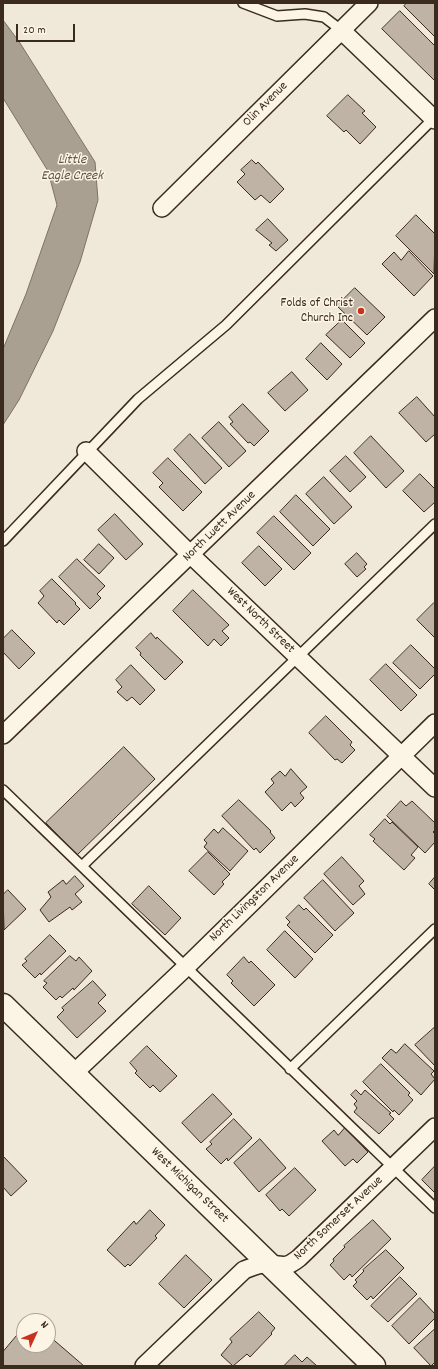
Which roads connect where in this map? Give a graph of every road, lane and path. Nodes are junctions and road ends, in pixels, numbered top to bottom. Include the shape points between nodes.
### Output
1 (243, 3) edge
2 (369, 3) edge
3 (342, 30) junction
4 (434, 118) edge
5 (162, 208) dead end
6 (435, 318) edge
7 (86, 451) junction
8 (435, 524) edge
9 (3, 541) edge
10 (191, 555) junction
11 (298, 657) junction
12 (435, 723) edge
13 (3, 735) edge
14 (401, 756) junction
15 (435, 788) edge
16 (3, 790) edge
17 (82, 866) junction
18 (435, 929) edge
19 (186, 967) junction
20 (3, 1005) edge
21 (290, 1069) junction
22 (74, 1073) junction
23 (435, 1127) edge
24 (392, 1168) junction
25 (435, 1208) edge
26 (268, 1264) junction
27 (144, 1366) edge
28 (374, 1366) edge

1 - 3 lane via 277,16 305,14 324,17
2 - 3 street, Olin Avenue
3 - 4 street
3 - 5 street, Olin Avenue
4 - 7 lane via 226,325 138,399
6 - 10 street, North Luett Avenue
7 - 9 lane
7 - 10 street, West North Street
8 - 11 lane
10 - 11 street, West North Street
10 - 13 street, North Luett Avenue
11 - 14 street, West North Street
11 - 17 lane
12 - 14 street, North Livingston Avenue
14 - 15 street, West North Street
14 - 19 street, North Livingston Avenue
16 - 17 lane
17 - 19 lane
18 - 21 lane
19 - 21 lane
19 - 22 street, North Livingston Avenue
20 - 22 main road, West Michigan Street
21 - 24 lane
22 - 26 main road, West Michigan Street
23 - 24 street, North Somerset Avenue
24 - 25 lane
24 - 26 street, North Somerset Avenue via 296,1260 277,1267
26 - 27 street, North Somerset Avenue via 251,1267 240,1274
26 - 28 main road, West Michigan Street

